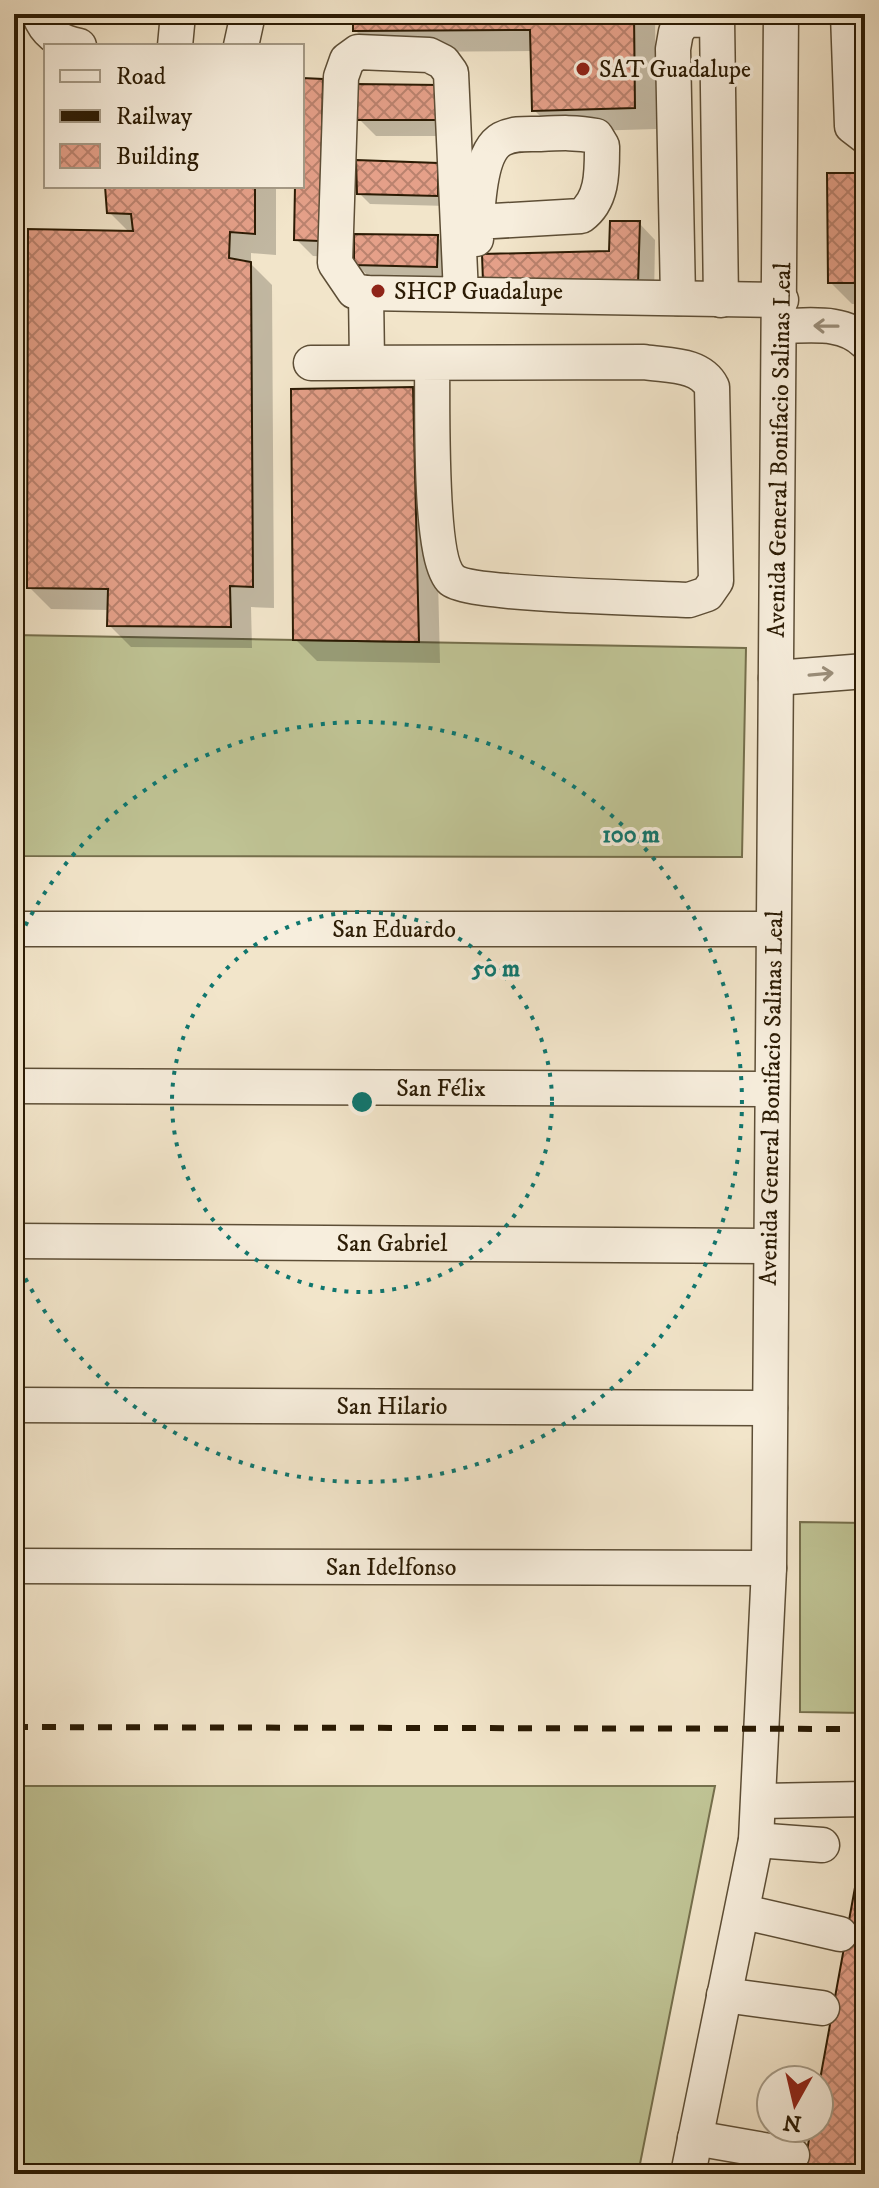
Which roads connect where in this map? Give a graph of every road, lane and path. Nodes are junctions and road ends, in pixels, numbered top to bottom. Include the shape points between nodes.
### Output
1 (39, 14) edge
2 (178, 14) edge
3 (248, 14) edge
4 (781, 14) edge
5 (848, 14) edge
6 (717, 17) edge
7 (67, 44) edge
8 (175, 44) edge
9 (241, 44) edge
10 (865, 136) edge
11 (477, 222) dead end
12 (366, 293) junction
13 (468, 294) junction
14 (678, 298) junction
15 (721, 300) junction
16 (781, 313) junction
17 (865, 342) edge
18 (367, 362) junction
19 (311, 363) dead end
20 (432, 363) junction
21 (865, 671) edge
22 (776, 678) junction
23 (14, 929) edge
24 (773, 929) junction
25 (14, 1086) edge
26 (771, 1089) junction
27 (14, 1241) edge
28 (769, 1246) junction
29 (14, 1405) edge
30 (770, 1408) junction
31 (14, 1566) edge
32 (769, 1568) junction
33 (865, 1799) edge
34 (760, 1801) junction
35 (756, 1840) junction
36 (822, 1845) dead end
37 (744, 1912) junction
38 (840, 1934) dead end
39 (724, 1995) junction
40 (822, 2008) dead end
41 (695, 2138) junction
42 (792, 2155) dead end
43 (688, 2174) edge

1 - 7 street via 45,29
2 - 8 street
3 - 9 street
4 - 16 street, Avenida General Bonifacio Salinas Leal
5 - 10 street via 852,126
6 - 14 street via 685,20 673,49
6 - 15 street
11 - 13 street
12 - 13 street
12 - 13 street via 354,291 335,263 341,77 347,60 358,52 429,55 451,73
12 - 18 street
13 - 14 street
14 - 15 street
15 - 16 street
17 -> 16 street via 852,330
16 - 22 street, Avenida General Bonifacio Salinas Leal
18 - 19 street
18 - 20 street
20 - 20 street via 644,362 707,376 712,387 716,581 707,594 689,600 532,592 463,586 451,579 437,544
22 -> 21 street
22 - 24 street, Avenida General Bonifacio Salinas Leal
23 - 24 street, San Eduardo
24 - 26 street, Avenida General Bonifacio Salinas Leal
25 - 26 street, San Félix
26 - 28 street, Avenida General Bonifacio Salinas Leal
27 - 28 street, San Gabriel
28 - 30 street, Avenida General Bonifacio Salinas Leal
29 - 30 street, San Hilario
30 - 32 street, Avenida General Bonifacio Salinas Leal
31 - 32 street, San Idelfonso
32 - 34 street, Avenida General Bonifacio Salinas Leal
33 - 34 street
34 - 35 street, Avenida General Bonifacio Salinas Leal
35 - 36 street
35 - 37 street, Avenida General Bonifacio Salinas Leal
37 - 38 street
37 - 39 street, Avenida General Bonifacio Salinas Leal
39 - 40 street
39 - 41 street, Avenida General Bonifacio Salinas Leal
41 - 42 street
41 - 43 street, Avenida General Bonifacio Salinas Leal

